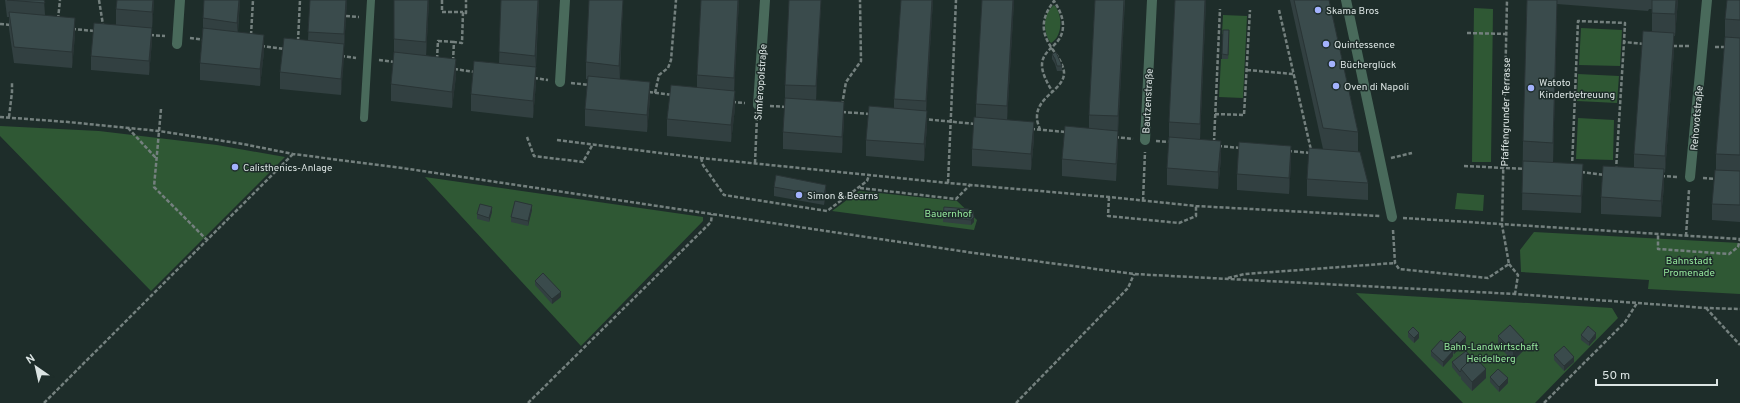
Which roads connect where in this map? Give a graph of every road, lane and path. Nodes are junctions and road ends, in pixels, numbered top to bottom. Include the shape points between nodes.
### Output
1 (60, 0) edge
2 (99, 0) edge
3 (180, 0) edge
4 (253, 0) edge
5 (300, 0) edge
6 (371, 0) edge
7 (442, 0) edge
8 (466, 0) edge
9 (565, 0) edge
10 (676, 0) edge
11 (765, 0) edge
12 (860, 0) edge
13 (956, 0) edge
14 (1152, 0) edge
15 (1346, 0) edge
16 (1507, 0) edge
17 (1707, 0) edge
18 (1220, 9) dead end
19 (1250, 10) dead end
20 (1279, 10) dead end
21 (463, 12) junction
22 (58, 21) edge
23 (104, 32) edge
24 (1467, 33) dead end
25 (1506, 34) junction
26 (250, 38) edge
27 (454, 42) junction
28 (1624, 42) junction
29 (177, 44) dead end
30 (298, 44) edge
31 (1646, 44) edge
32 (1667, 46) edge
33 (1702, 46) junction
34 (1050, 47) junction
35 (1733, 48) edge
36 (436, 61) edge
37 (453, 69) edge
38 (1247, 70) junction
39 (1294, 74) junction
40 (12, 82) dead end
41 (560, 82) dead end
42 (1052, 92) junction
43 (655, 93) dead end
44 (758, 105) junction
45 (788, 107) edge
46 (161, 108) dead end
47 (872, 114) edge
48 (1215, 114) junction
49 (0, 117) edge
50 (9, 118) junction
51 (364, 118) dead end
52 (920, 118) edge
53 (951, 121) junction
54 (980, 124) edge
55 (128, 128) junction
56 (1025, 128) edge
57 (1040, 130) junction
58 (159, 132) junction
59 (1072, 133) edge
60 (527, 137) dead end
61 (1111, 137) edge
62 (557, 140) dead end
63 (1145, 140) junction
64 (1176, 142) edge
65 (593, 144) junction
66 (1244, 148) edge
67 (1282, 151) edge
68 (1412, 153) dead end
69 (293, 154) junction
70 (1406, 154) dead end
71 (157, 158) junction
72 (701, 158) junction
73 (755, 163) junction
74 (1464, 166) dead end
75 (1504, 168) junction
76 (1530, 169) edge
77 (1572, 172) edge
78 (1580, 172) edge
79 (869, 175) junction
80 (1608, 175) edge
81 (1616, 176) edge
82 (1659, 176) edge
83 (1690, 177) junction
84 (1722, 179) edge
85 (948, 183) junction
86 (970, 185) junction
87 (859, 188) junction
88 (1109, 197) junction
89 (1143, 201) junction
90 (1196, 206) junction
91 (712, 214) junction
92 (1392, 217) junction
93 (1502, 225) junction
94 (1658, 235) junction
95 (1686, 236) junction
96 (207, 240) junction
97 (1395, 263) junction
98 (1509, 264) junction
99 (1134, 274) junction
100 (1224, 279) junction
101 (1515, 294) junction
102 (1637, 303) junction
103 (1706, 308) junction
104 (1740, 309) edge
105 (1740, 346) edge
106 (44, 403) edge
107 (528, 403) edge
108 (1016, 403) edge
109 (1544, 403) edge

1 - 22 path
2 - 23 path
3 - 29 street
4 - 26 path
5 - 30 path
6 - 51 lane
7 - 21 path via 442,12
8 - 21 path via 466,12
9 - 41 street
10 - 43 path via 671,60 668,68 659,75
11 - 44 street, Simferopolstraße
12 - 47 path via 861,61 846,82 841,112
13 - 53 path
14 - 63 street, Bautzenstraße
15 - 92 street
16 - 25 path, Pfaffengrunder Terrasse
17 - 33 street, Rehovotstraße
18 - 48 path
19 - 38 path
20 - 39 path
21 - 27 path via 462,43
24 - 25 path
25 - 75 path, Pfaffengrunder Terrasse
27 - 36 path via 438,41
27 - 37 path
28 - 31 path
28 - 77 path via 1625,24 1578,21
28 - 81 path
32 - 33 path
33 - 35 path
33 - 83 street, Rehovotstraße
34 - 34 path via 1043,26 1046,12 1054,1 1061,11 1063,24 1060,37
34 - 42 path via 1042,65
34 - 42 path via 1058,56 1064,71 1064,79
38 - 39 path
38 - 48 path via 1244,116
39 - 67 path via 1312,153
40 - 50 path
42 - 57 path via 1042,102 1039,110 1037,118
44 - 45 path
44 - 73 path, Simferopolstraße
46 - 58 path
48 - 66 path via 1214,146
49 - 50 path
50 - 55 path
52 - 53 path
53 - 54 path
53 - 85 path
55 - 58 path
55 - 71 path
56 - 57 path
57 - 59 path
58 - 69 path
58 - 71 path
60 - 65 path via 534,156 583,162
61 - 63 path
62 - 65 path
63 - 64 path
63 - 89 path, Bautzenstraße
65 - 72 path
68 - 70 path
69 - 91 path
69 - 96 path
71 - 96 path via 154,187
72 - 73 path
72 - 87 path via 724,195 827,211
73 - 79 path
74 - 75 path
75 - 76 path
75 - 93 path, Pfaffengrunder Terrasse
78 - 80 path
79 - 85 path
79 - 87 path via 867,181
82 - 83 path
83 - 84 path
83 - 95 path
85 - 86 path
86 - 87 path via 956,199
86 - 88 path
88 - 89 path
88 - 90 path via 1108,216 1180,223 1196,216
89 - 90 path
90 - 92 path
91 - 99 path
91 - 107 path via 711,222
92 - 93 path
92 - 97 path
93 - 94 path
93 - 98 path, Pfaffengrunder Terrasse
94 - 95 path
94 - 95 path via 1658,249 1729,254 1738,247 1740,239
96 - 106 path
97 - 98 path via 1399,270 1488,278
97 - 100 path via 1245,274
98 - 101 path, Pfaffengrunder Terrasse via 1518,275
99 - 100 path
99 - 108 path via 1128,288
100 - 101 path
101 - 102 path
102 - 103 path
102 - 109 path via 1624,322
103 - 104 path
103 - 105 path

